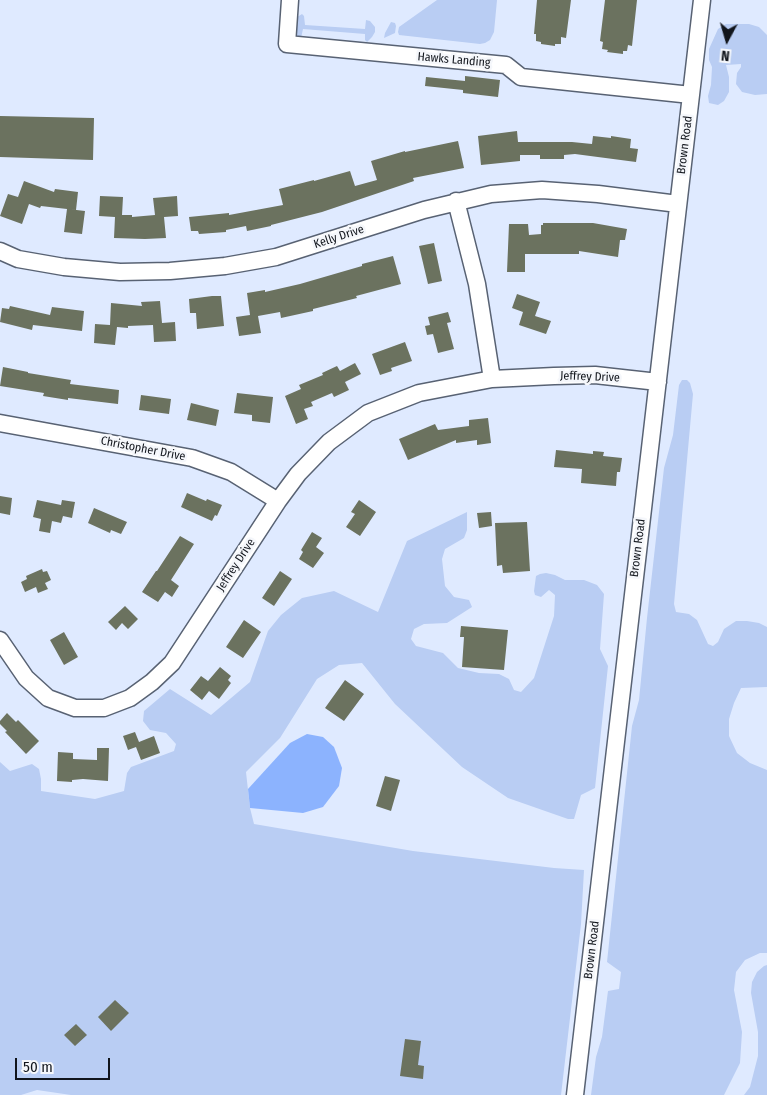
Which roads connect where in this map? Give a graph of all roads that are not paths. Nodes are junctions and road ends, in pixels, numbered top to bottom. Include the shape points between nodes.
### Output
1 (290, 0) edge
2 (702, 0) edge
3 (691, 95) junction
4 (456, 201) junction
5 (678, 204) junction
6 (0, 252) edge
7 (492, 379) junction
8 (658, 382) junction
9 (0, 422) edge
10 (278, 501) junction
11 (0, 640) edge
12 (575, 1095) edge

1 - 3 street, Hawks Landing via 287,44 506,65 521,78
2 - 3 street, Brown Road
3 - 5 street, Brown Road
4 - 5 street, Kelly Drive via 491,194 542,190
4 - 6 street, Kelly Drive via 276,256 225,266 120,272 64,267 18,259
4 - 7 street via 476,284
5 - 8 street, Brown Road
7 - 8 street, Jeffrey Drive via 595,375
7 - 10 street, Jeffrey Drive via 419,392 368,413 329,442 298,474
8 - 12 street, Brown Road
9 - 10 street, Christopher Drive via 192,458 231,472
10 - 11 street, Jeffrey Drive via 172,663 130,698 104,708 75,708 48,698 26,678

